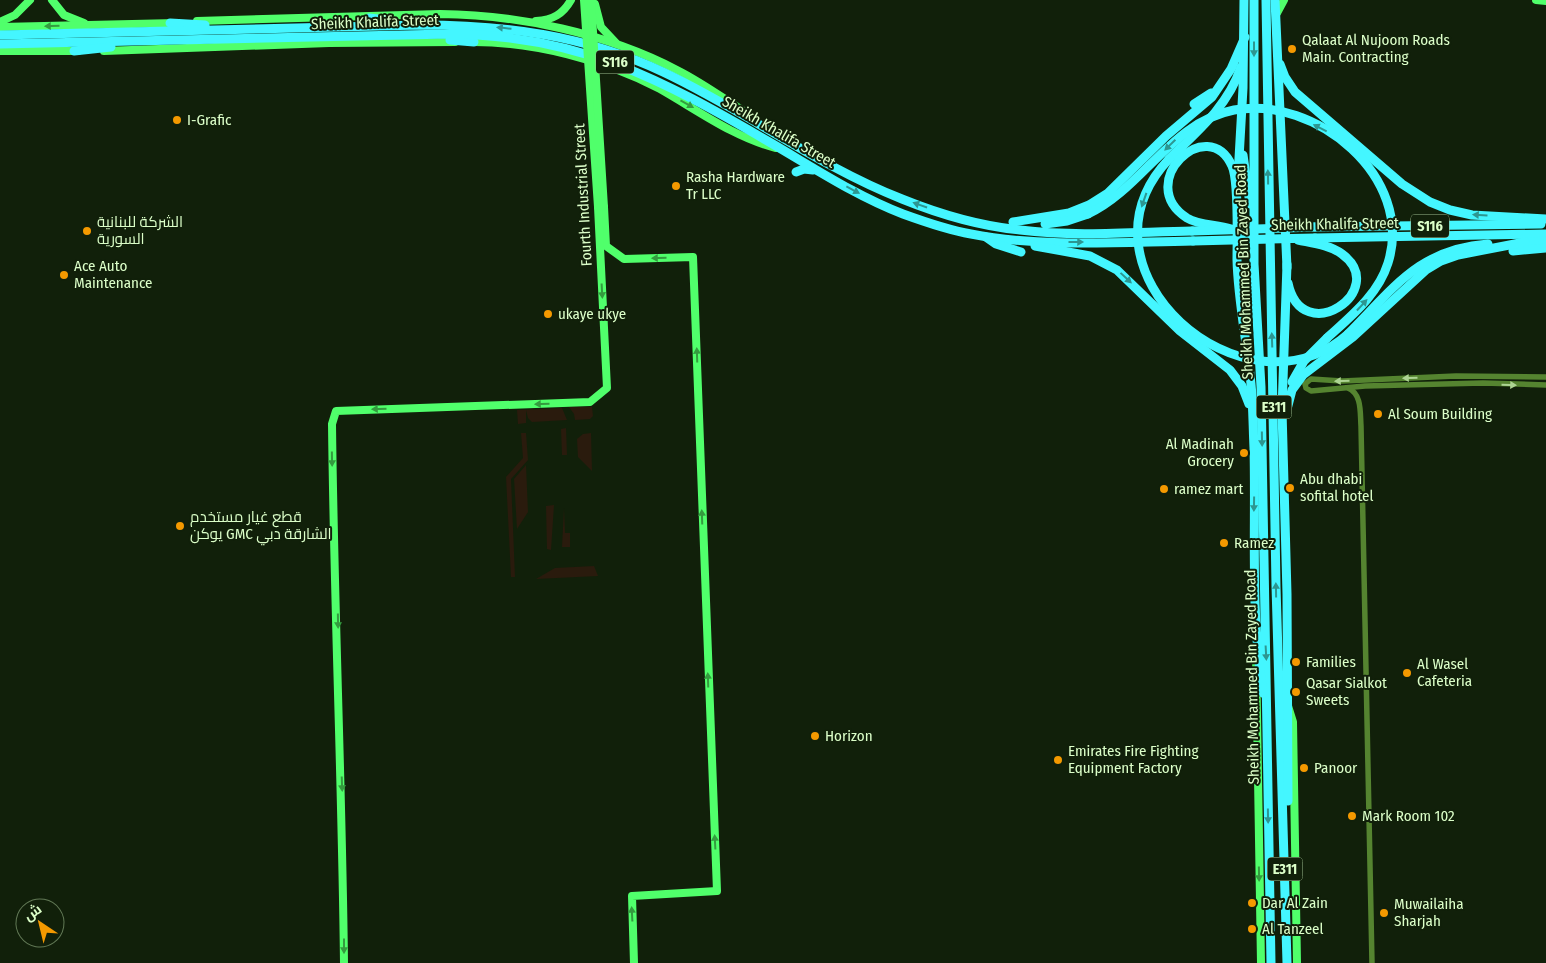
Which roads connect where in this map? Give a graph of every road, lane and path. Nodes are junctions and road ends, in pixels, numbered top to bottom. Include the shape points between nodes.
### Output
1 (30, 0) edge
2 (52, 0) edge
3 (571, 0) edge
4 (584, 0) edge
5 (593, 0) edge
6 (1244, 0) edge
7 (1254, 0) edge
8 (1266, 0) edge
9 (1275, 0) edge
10 (1284, 0) edge
11 (1536, 0) edge
12 (1546, 1) edge
13 (370, 18) junction
14 (1275, 20) junction
15 (519, 21) junction
16 (0, 22) edge
17 (170, 23) junction
18 (476, 25) junction
19 (108, 26) junction
20 (0, 27) edge
21 (242, 28) junction
22 (0, 35) edge
23 (397, 35) junction
24 (1244, 37) junction
25 (150, 40) junction
26 (474, 42) junction
27 (0, 44) edge
28 (622, 47) junction
29 (74, 50) junction
30 (0, 51) edge
31 (1276, 51) junction
32 (1244, 57) junction
33 (1222, 84) junction
34 (1194, 104) dead end
35 (1241, 122) junction
36 (790, 142) junction
37 (782, 150) junction
38 (818, 170) junction
39 (796, 172) dead end
40 (601, 207) junction
41 (1236, 211) junction
42 (1546, 219) edge
43 (966, 220) junction
44 (1013, 222) junction
45 (1254, 222) junction
46 (1546, 224) edge
47 (1233, 230) junction
48 (1546, 234) edge
49 (986, 236) junction
50 (1017, 239) junction
51 (1315, 241) junction
52 (1546, 241) edge
53 (1525, 242) junction
54 (1546, 248) edge
55 (1021, 252) dead end
56 (1286, 264) junction
57 (1404, 289) junction
58 (1546, 376) edge
59 (1478, 377) junction
60 (1426, 385) junction
61 (1546, 385) edge
62 (1365, 386) junction
63 (1348, 388) junction
64 (1359, 400) junction
65 (1252, 414) junction
66 (1283, 430) junction
67 (1256, 651) junction
68 (1288, 706) junction
69 (1265, 711) junction
70 (1284, 813) junction
71 (344, 963) edge
72 (634, 963) edge
73 (1261, 963) edge
74 (1271, 963) edge
75 (1287, 963) edge
76 (1297, 963) edge
77 (1372, 963) edge

1 - 16 main road via 16,15
2 - 19 main road via 69,18 80,23
3 - 15 main road via 565,10 550,19
4 - 40 main road, Fourth Industrial Street, bridge
5 - 28 main road via 601,27
5 - 40 main road, Fourth Industrial Street, bridge
6 - 24 highway
7 -> 45 highway, Sheikh Mohammed Bin Zayed Road / E311
70 -> 8 highway, Sheikh Mohammed Bin Zayed Road / E311 via 1276,586
9 - 14 highway
10 - 14 main road
11 - 12 main road
13 - 15 main road via 467,14
13 - 17 main road
13 - 18 highway via 459,20
14 - 31 highway
15 - 28 main road via 559,28
17 - 19 main road
17 - 21 highway
18 - 21 highway, Sheikh Khalifa Street / S116
36 -> 18 highway, Sheikh Khalifa Street / S116 via 676,78 616,52 544,33
19 -> 20 main road
21 - 22 highway, Sheikh Khalifa Street / S116
23 - 25 highway, Sheikh Khalifa Street / S116
23 - 26 highway
23 - 37 highway, Sheikh Khalifa Street / S116 via 494,35 538,41 590,54 656,79
24 - 32 highway
24 - 33 highway
25 - 27 highway, Sheikh Khalifa Street / S116
25 - 29 highway via 134,45
26 - 29 main road
26 -> 37 main road via 556,52 597,63 647,82 750,139
28 - 36 main road via 686,75
29 - 30 main road
42 -> 31 highway via 1464,214 1423,198 1402,184 1295,92 1285,77
31 - 56 highway
32 - 35 highway
32 -> 53 highway, bridge via 1238,77 1222,105 1158,171 1146,193 1139,218 1138,243 1149,283 1175,317 1195,334 1244,357 1268,362 1314,355 1329,349 1348,334 1412,271 1434,257 1466,246
33 - 34 highway
33 - 44 highway via 1206,104 1166,136 1096,202 1064,215
35 - 41 highway
35 - 45 highway
43 -> 36 highway, Sheikh Khalifa Street / S116 via 887,193
37 - 38 highway, Sheikh Khalifa Street / S116
38 - 39 highway
38 -> 49 highway, Sheikh Khalifa Street / S116 via 902,213 946,228
40 -> 71 main road, Fourth Industrial Street via 606,388 590,402 336,411 334,415 333,503 343,800
72 -> 40 main road, Fourth Industrial Street via 632,896 717,891 693,257 624,259 606,246
41 - 47 highway, bridge via 1234,172 1229,160 1213,148 1194,148 1175,163 1169,178 1170,194 1182,214 1195,222
41 - 65 highway via 1238,269
43 - 44 highway via 981,218
43 - 47 highway, Sheikh Khalifa Street / S116, bridge via 1014,230 1051,233
66 -> 44 highway, bridge via 1286,400 1293,380 1311,353 1361,306 1379,283 1390,257 1392,229 1387,199 1373,172 1346,145 1314,124 1285,114 1262,109 1239,110 1210,118 1184,133 1112,200 1088,214 1056,223
45 -> 69 highway, Sheikh Mohammed Bin Zayed Road / E311 via 1261,397
46 - 47 highway, Sheikh Khalifa Street / S116, bridge
48 - 51 highway, Sheikh Khalifa Street / S116
49 - 50 highway, Sheikh Khalifa Street / S116
49 - 55 highway via 996,244
50 -> 51 highway, Sheikh Khalifa Street / S116, bridge via 1061,242 1293,238
50 -> 65 highway via 1024,244 1090,256 1121,273 1172,324 1230,370 1242,386
51 - 56 highway via 1342,253 1354,268 1355,286 1342,307 1320,314 1303,308 1290,292
52 - 53 highway
53 - 57 highway via 1446,259 1426,270
54 - 57 highway via 1456,259
56 - 66 highway
57 - 66 highway via 1353,337 1303,375 1290,396
58 - 59 street
59 - 60 street via 1430,381
59 -> 63 street via 1311,379 1305,384 1311,391
60 -> 61 street
60 - 62 street
62 - 63 street
62 - 64 street
63 - 64 street
64 - 77 street
65 -> 67 highway
66 - 68 highway
67 - 69 highway
67 -> 73 main road
68 - 70 highway via 1289,787
68 - 76 main road via 1293,722
69 -> 74 highway, Sheikh Mohammed Bin Zayed Road / E311
70 - 75 highway, Sheikh Mohammed Bin Zayed Road / E311

